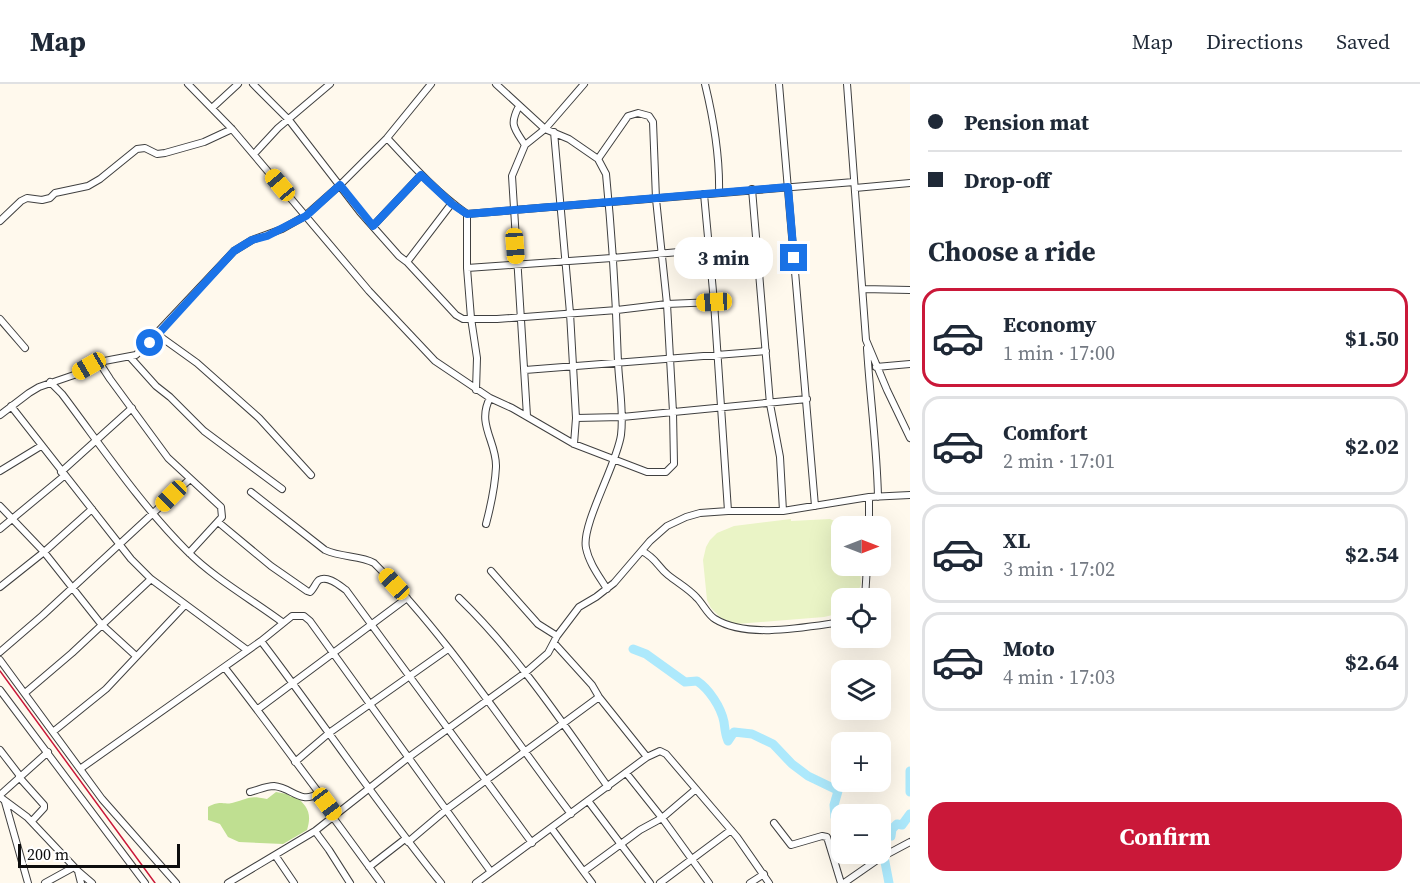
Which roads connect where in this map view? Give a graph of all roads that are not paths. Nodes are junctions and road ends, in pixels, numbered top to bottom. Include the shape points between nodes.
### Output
1 (188, 84) edge
2 (238, 84) edge
3 (254, 84) edge
4 (430, 84) edge
5 (496, 84) edge
6 (584, 84) edge
7 (705, 84) edge
8 (779, 84) edge
9 (847, 84) edge
10 (326, 85) edge
11 (519, 106) junction
12 (212, 108) junction
13 (289, 120) junction
14 (232, 129) junction
15 (545, 129) junction
16 (554, 132) junction
17 (387, 138) junction
18 (525, 145) junction
19 (254, 154) junction
20 (598, 159) junction
21 (421, 175) junction
22 (910, 183) edge
23 (340, 185) junction
24 (854, 185) junction
25 (788, 187) junction
26 (752, 189) junction
27 (719, 193) junction
28 (704, 194) junction
29 (656, 199) junction
30 (609, 202) junction
31 (452, 204) junction
32 (561, 205) junction
33 (512, 211) junction
34 (467, 214) junction
35 (306, 216) junction
36 (0, 221) edge
37 (373, 226) junction
38 (757, 245) junction
39 (709, 250) junction
40 (662, 252) junction
41 (612, 258) junction
42 (566, 261) junction
43 (407, 262) junction
44 (517, 263) junction
45 (467, 268) junction
46 (863, 289) junction
47 (910, 290) edge
48 (714, 302) junction
49 (667, 304) junction
50 (617, 310) junction
51 (570, 313) junction
52 (520, 317) junction
53 (471, 318) junction
54 (0, 319) edge
55 (5, 327) junction
56 (0, 333) edge
57 (158, 334) junction
58 (866, 340) junction
59 (25, 348) dead end
60 (766, 351) junction
61 (717, 355) junction
62 (130, 357) junction
63 (670, 358) junction
64 (99, 362) junction
65 (618, 364) junction
66 (910, 364) edge
67 (573, 366) junction
68 (876, 367) junction
69 (525, 370) junction
70 (50, 382) junction
71 (476, 390) junction
72 (490, 398) junction
73 (807, 399) junction
74 (770, 404) junction
75 (11, 406) junction
76 (721, 407) junction
77 (132, 408) junction
78 (673, 412) junction
79 (0, 414) edge
80 (527, 416) junction
81 (622, 417) junction
82 (576, 418) junction
83 (910, 438) edge
84 (96, 440) junction
85 (574, 444) junction
86 (41, 446) junction
87 (616, 460) junction
88 (0, 471) edge
89 (63, 474) junction
90 (311, 475) dead end
91 (190, 479) junction
92 (282, 489) dead end
93 (251, 492) dead end
94 (910, 495) edge
95 (869, 497) junction
96 (878, 497) junction
97 (0, 506) edge
98 (815, 506) junction
99 (92, 509) junction
100 (728, 511) junction
101 (783, 511) junction
102 (154, 513) junction
103 (869, 516) edge
104 (11, 519) junction
105 (218, 522) junction
106 (486, 524) dead end
107 (0, 529) edge
108 (118, 544) junction
109 (642, 551) junction
110 (44, 552) junction
111 (189, 553) junction
112 (490, 571) dead end
113 (151, 579) junction
114 (0, 587) edge
115 (72, 588) junction
116 (607, 589) junction
117 (407, 598) junction
118 (459, 598) dead end
119 (185, 605) junction
120 (282, 622) junction
121 (101, 624) junction
122 (372, 624) junction
123 (831, 624) edge
124 (555, 639) junction
125 (261, 641) junction
126 (448, 648) junction
127 (247, 650) junction
128 (0, 652) edge
129 (332, 654) junction
130 (136, 656) junction
131 (0, 660) edge
132 (225, 668) junction
133 (525, 674) junction
134 (409, 677) junction
135 (294, 682) junction
136 (0, 690) edge
137 (25, 693) junction
138 (599, 698) junction
139 (486, 700) junction
140 (370, 704) junction
141 (258, 709) junction
142 (563, 723) junction
143 (447, 729) junction
144 (54, 731) junction
145 (329, 733) junction
146 (0, 750) edge
147 (48, 752) junction
148 (524, 753) junction
149 (409, 757) junction
150 (647, 757) junction
151 (295, 762) junction
152 (80, 769) junction
153 (627, 774) junction
154 (20, 776) junction
155 (486, 782) junction
156 (369, 787) junction
157 (608, 788) junction
158 (696, 789) junction
159 (250, 792) dead end
160 (319, 793) junction
161 (2, 798) edge
162 (589, 802) junction
163 (447, 809) junction
164 (571, 814) junction
165 (333, 815) junction
166 (662, 818) junction
167 (32, 821) junction
168 (774, 823) dead end
169 (552, 829) junction
170 (731, 830) junction
171 (315, 831) junction
172 (406, 841) junction
173 (910, 842) edge
174 (532, 843) junction
175 (620, 844) junction
176 (275, 855) junction
177 (692, 859) junction
178 (369, 867) junction
179 (76, 869) junction
180 (584, 871) junction
181 (491, 872) junction
182 (764, 874) junction
183 (237, 876) junction
184 (28, 883) edge
185 (45, 883) edge
186 (81, 883) edge
187 (92, 883) edge
188 (145, 883) edge
189 (176, 883) edge
190 (228, 883) edge
191 (243, 883) edge
192 (294, 883) edge
193 (350, 883) edge
194 (381, 883) edge
195 (441, 883) edge
196 (476, 883) edge
197 (592, 883) edge
198 (650, 883) edge
199 (660, 883) edge
200 (709, 883) edge
201 (750, 883) edge
202 (769, 883) edge
203 (842, 883) edge

1 - 12 street
2 - 12 street
3 - 13 street
4 - 17 street
5 - 11 street
6 - 15 street
7 - 27 street via 716,129
8 - 25 street
9 - 24 street
10 - 13 street
11 - 15 street
11 - 18 street via 513,123
12 - 14 street
13 - 19 street
13 - 23 street
14 - 19 street
14 - 36 street via 165,153 157,154 145,147 137,149 88,186 42,200 27,198
15 - 16 street
15 - 18 street
16 - 20 street
16 - 32 street
17 - 21 street
17 - 23 street
18 - 33 street via 512,176
19 - 35 street
20 - 29 street via 628,116 649,116 653,122
20 - 30 street via 606,174
21 - 31 street
21 - 37 street
22 - 24 street
23 - 35 street
23 - 37 street
24 - 25 street
24 - 46 street
25 - 26 street
25 - 73 street
26 - 27 street
26 - 38 street
27 - 28 street
28 - 29 street
28 - 39 street
29 - 30 street
29 - 40 street
30 - 32 street
30 - 41 street
31 - 34 street
31 - 43 street
32 - 33 street
32 - 42 street
33 - 34 street
33 - 44 street
34 - 45 street
35 - 57 street via 234,251
35 - 71 street via 411,338 435,362
37 - 43 street
38 - 39 street
38 - 60 street
39 - 40 street
39 - 48 street
40 - 41 street
40 - 49 street
41 - 42 street
41 - 50 street
42 - 44 street
42 - 51 street
43 - 53 street via 450,311 463,319
44 - 45 street
44 - 52 street
45 - 53 street
46 - 47 street
46 - 58 street
48 - 49 street
48 - 61 street
49 - 50 street
49 - 63 street
50 - 51 street
50 - 65 street
51 - 52 street
51 - 67 street
52 - 53 street
52 - 69 street
53 - 71 street via 477,358
54 - 55 street
55 - 56 street
55 - 59 street
57 - 62 street
57 - 90 street via 259,418
58 - 68 street
58 - 96 street
60 - 61 street
60 - 74 street
61 - 63 street
61 - 76 street
62 - 64 street
62 - 92 street via 204,431
63 - 65 street
63 - 78 street
64 - 70 street
64 - 77 street
65 - 67 street
65 - 81 street
66 - 68 street
67 - 69 street
67 - 82 street
68 - 83 street
69 - 80 street
70 - 75 street
70 - 84 street
71 - 72 street
72 - 80 street
72 - 106 street via 484,421 496,468
73 - 74 street
73 - 98 street
74 - 76 street
74 - 101 street via 780,457
75 - 79 street
75 - 86 street
76 - 78 street
76 - 100 street
77 - 84 street
77 - 91 street via 168,458
78 - 81 street
78 - 87 street via 674,464 670,469 647,472
80 - 85 street
81 - 82 street
81 - 87 street
82 - 85 street
84 - 89 street
84 - 102 street
85 - 87 street
86 - 88 street
86 - 89 street
87 - 116 street via 585,545
89 - 99 street
89 - 104 street
91 - 102 street
91 - 105 street via 221,507 223,513
93 - 117 street via 325,550 374,563
94 - 96 street
95 - 96 street
95 - 98 street
95 - 103 street
97 - 104 street
98 - 101 street
99 - 108 street
99 - 110 street
100 - 101 street
100 - 109 street via 686,517 667,526
102 - 108 street
102 - 111 street
104 - 107 street
104 - 110 street
105 - 111 street
105 - 122 street via 307,591 322,579 336,582
108 - 113 street
108 - 115 street
109 - 116 street
109 - 123 street via 693,594 714,618 745,629 790,630
110 - 114 street
110 - 115 street
111 - 120 street
112 - 124 street
113 - 119 street
113 - 121 street
115 - 121 street
115 - 128 street
116 - 124 street via 579,607
117 - 122 street
117 - 126 street
118 - 133 street
119 - 127 street
119 - 130 street
120 - 125 street
120 - 129 street via 292,616 304,616
121 - 130 street
121 - 137 street
122 - 129 street
122 - 134 street
124 - 133 street via 548,653
124 - 138 street
125 - 127 street
125 - 135 street
126 - 134 street
126 - 139 street
127 - 132 street
129 - 135 street
129 - 140 street
130 - 144 street via 106,689
131 - 137 street
132 - 141 street
132 - 152 street
133 - 139 street
133 - 142 street
134 - 140 street
134 - 143 street
135 - 141 street
135 - 145 street
136 - 147 street
137 - 144 street
138 - 142 street
138 - 150 street
139 - 143 street
139 - 148 street
140 - 145 street
140 - 149 street
141 - 151 street
142 - 148 street
142 - 157 street
143 - 149 street
143 - 155 street
144 - 152 street
145 - 151 street
145 - 156 street
146 - 154 street
147 - 154 street
147 - 188 street
148 - 155 street
148 - 164 street
149 - 156 street
149 - 163 street
150 - 153 street
150 - 158 street via 663,751
151 - 160 street
152 - 189 street
153 - 157 street
153 - 166 street
154 - 161 street
154 - 167 street via 44,805
155 - 163 street
155 - 174 street
156 - 165 street
156 - 172 street
157 - 162 street
158 - 166 street
158 - 170 street
159 - 160 street via 269,786 286,789 304,799
160 - 165 street
161 - 167 street
161 - 184 street
162 - 164 street
162 - 175 street
163 - 172 street
163 - 181 street
164 - 169 street
165 - 171 street
165 - 178 street
166 - 175 street
166 - 177 street
167 - 179 street
168 - 203 street via 791,845 827,837
169 - 174 street
169 - 180 street
170 - 177 street
170 - 182 street
171 - 176 street
171 - 193 street
172 - 178 street
172 - 195 street
173 - 203 street
174 - 181 street
175 - 180 street
175 - 198 street
176 - 183 street
176 - 192 street
177 - 199 street
177 - 200 street
178 - 194 street
179 - 185 street
179 - 186 street
179 - 187 street
180 - 197 street
181 - 196 street
182 - 201 street
182 - 202 street
183 - 190 street
183 - 191 street

